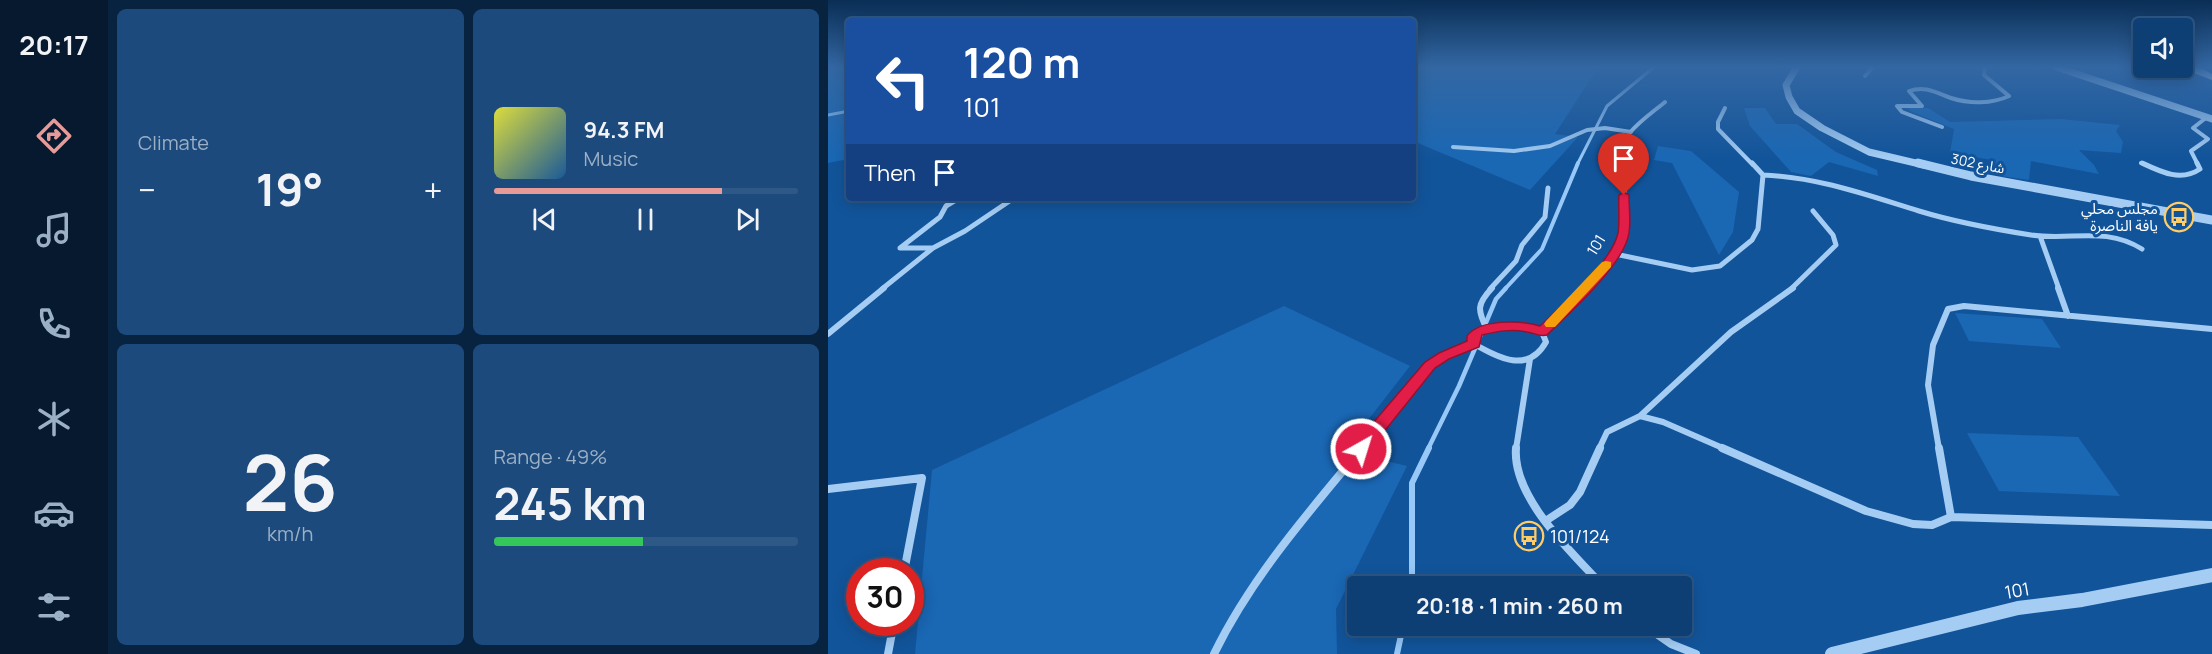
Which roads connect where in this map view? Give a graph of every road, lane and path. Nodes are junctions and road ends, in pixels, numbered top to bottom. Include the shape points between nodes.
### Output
1 (1789, 98) edge
2 (1915, 98) edge
3 (1951, 98) edge
4 (2004, 98) edge
5 (2148, 98) edge
6 (1665, 102) dead end
7 (1725, 108) dead end
8 (2209, 118) edge
9 (1942, 128) dead end
10 (1631, 132) junction
11 (1453, 147) dead end
12 (2141, 163) dead end
13 (1763, 174) junction
14 (1548, 188) dead end
15 (955, 201) edge
16 (1009, 201) edge
17 (1813, 211) dead end
18 (2212, 220) edge
19 (2040, 237) junction
20 (933, 248) junction
21 (2142, 249) dead end
22 (1615, 255) junction
23 (2068, 316) junction
24 (1487, 329) junction
25 (2212, 329) edge
26 (1542, 332) junction
27 (828, 334) edge
28 (1474, 344) junction
29 (1530, 359) junction
30 (1640, 416) junction
31 (828, 489) edge
32 (1951, 517) junction
33 (1547, 520) junction
34 (2212, 525) edge
35 (907, 558) edge
36 (2212, 575) edge
37 (1595, 576) edge
38 (891, 636) edge
39 (1659, 636) edge
40 (888, 654) edge
41 (1214, 654) edge
42 (1696, 654) edge
43 (1832, 654) edge

1 - 18 street, شارع 302 via 1797,111 1869,152 1971,176
2 - 9 street via 1922,106 1897,106 1902,112
3 - 4 street via 1961,101
5 - 8 street
6 - 10 street, 101
7 - 13 street via 1718,129
8 - 12 street via 2193,128 2208,140 2191,151 2200,169 2196,172 2173,175
10 - 11 street via 1587,130 1550,146 1514,151
10 - 22 street, 101 via 1618,157 1625,212
13 - 19 street via 1841,184 1906,207
13 - 22 street via 1758,229 1752,240 1720,266 1692,270
14 - 24 street via 1545,217 1522,245 1516,261 1480,300 1480,315
15 - 20 street via 900,248
16 - 20 street
17 - 30 street via 1833,235 1836,245 1797,285 1731,332
19 - 21 street via 2089,233 2130,239
19 - 23 street
20 - 27 street
22 - 26 street, 101
23 - 25 street
23 - 32 street via 1964,306 1948,309 1933,345 1928,386
24 - 26 street via 1503,326
24 - 28 street via 1473,336
26 - 29 street via 1544,349 1538,357
28 - 29 street via 1510,361
28 - 41 street via 1430,365 1292,532 1228,625
29 - 33 street via 1515,464 1520,482
30 - 32 street via 1663,422 1866,511 1913,524 1932,525
30 - 33 street via 1607,432 1580,492 1570,505
31 - 35 street via 922,478
32 - 34 street
33 - 37 street
36 - 43 street, 101 via 2018,608
38 - 40 street
39 - 42 street

